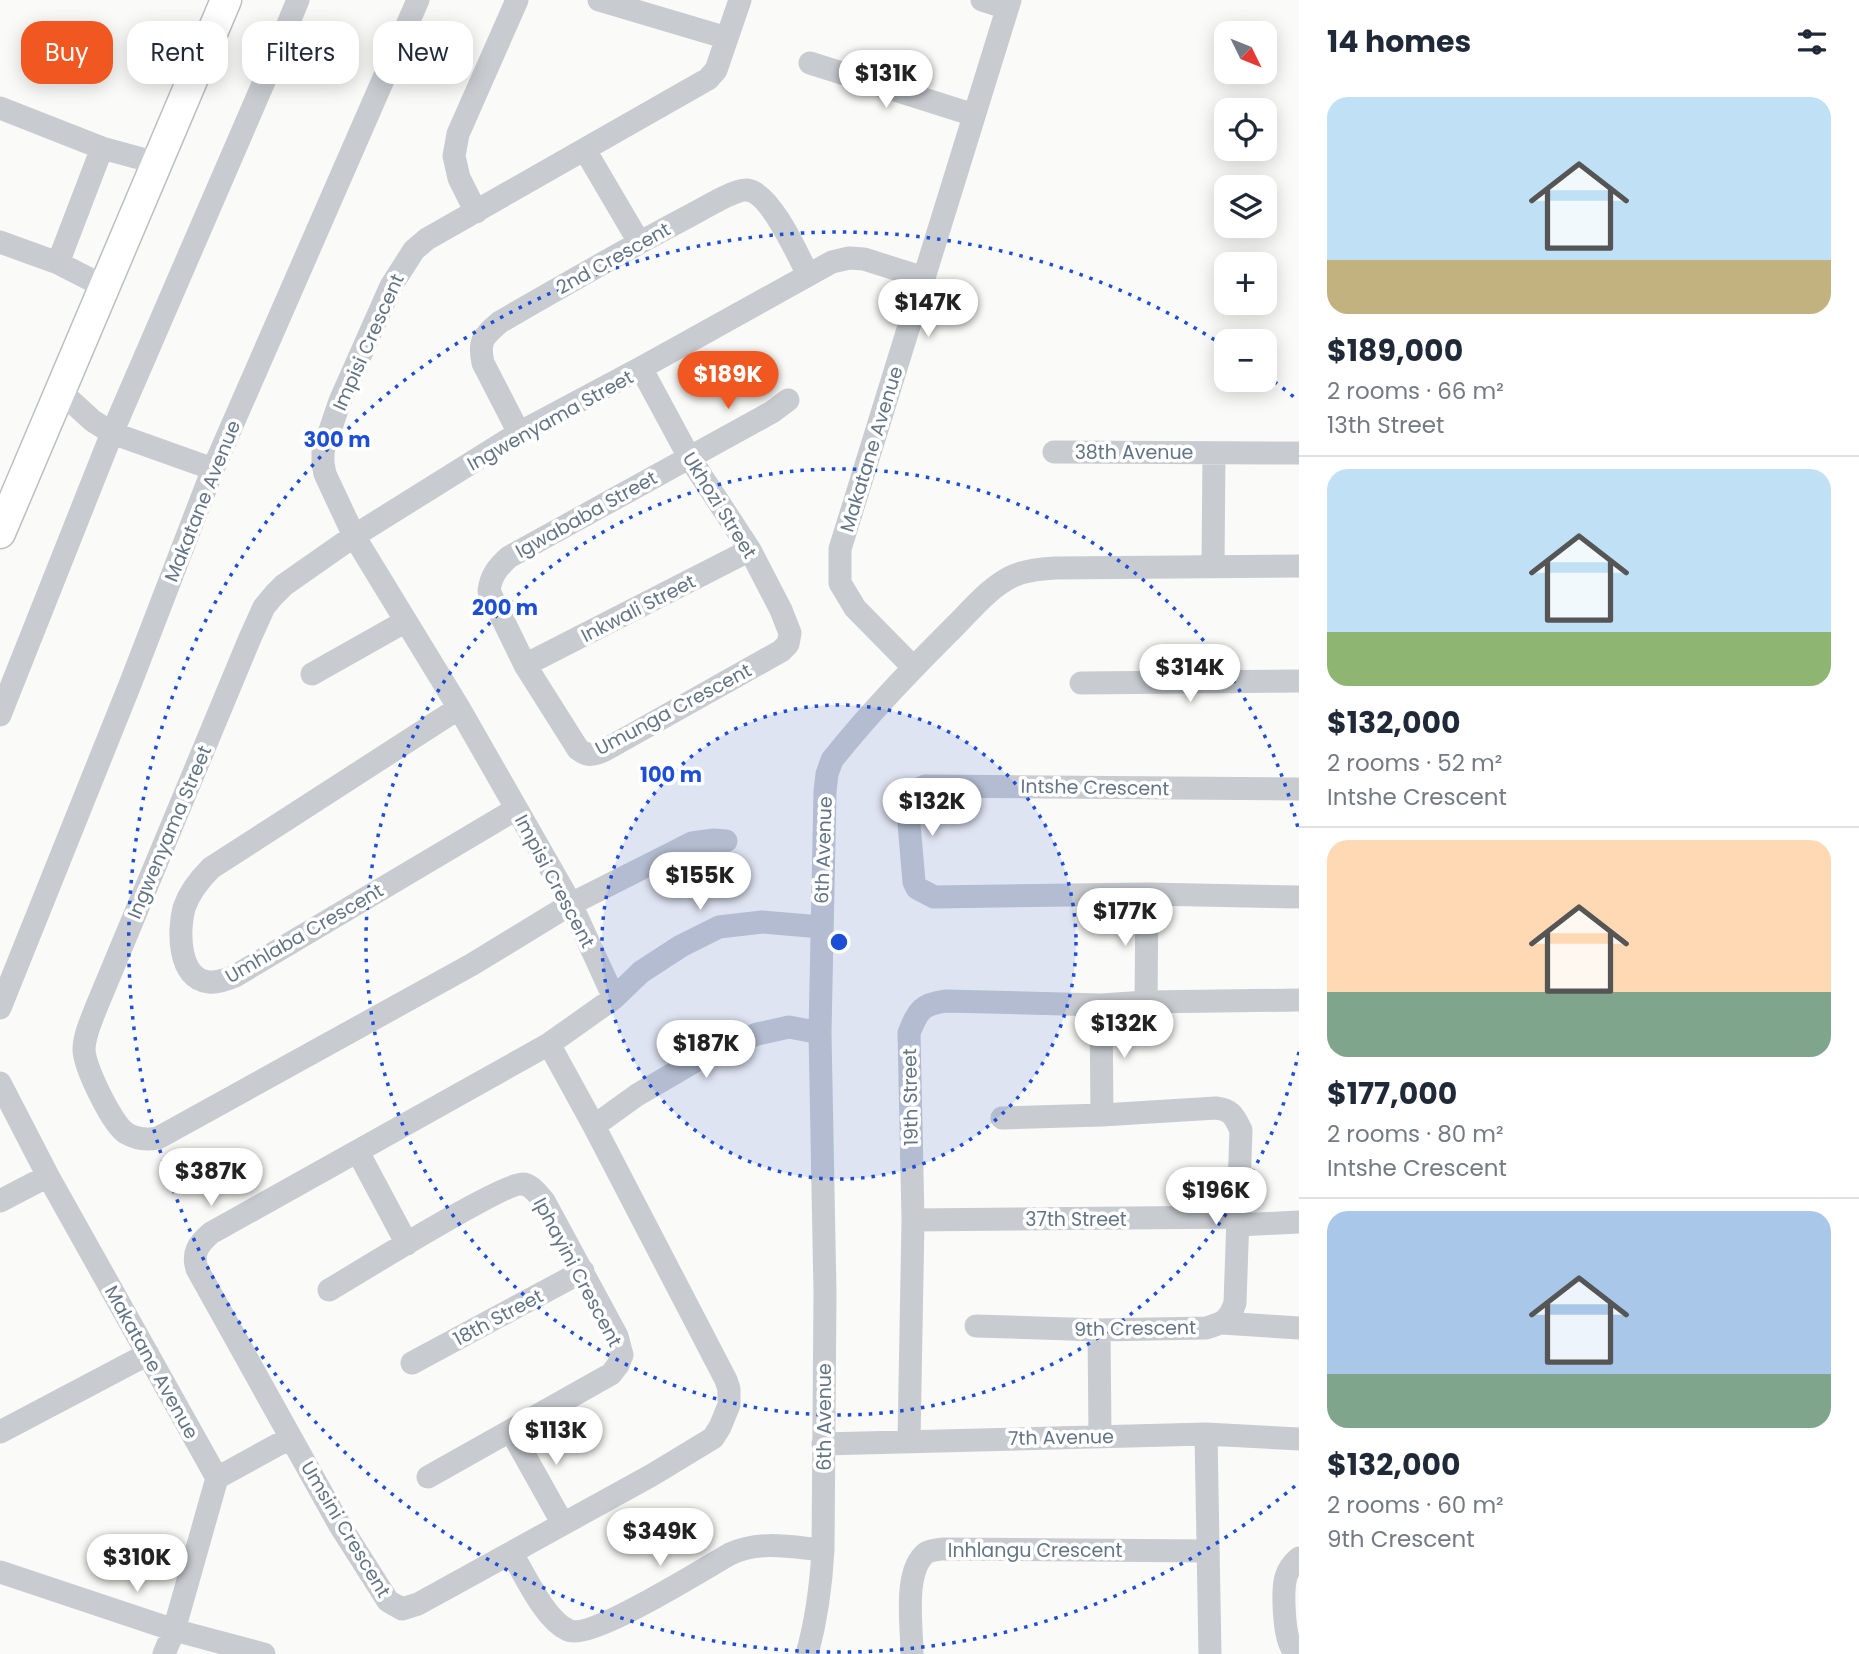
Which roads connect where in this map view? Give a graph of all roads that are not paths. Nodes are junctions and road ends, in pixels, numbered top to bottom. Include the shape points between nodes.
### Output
1 (226, 0) edge
2 (298, 0) edge
3 (418, 0) edge
4 (517, 0) edge
5 (599, 0) edge
6 (740, 0) edge
7 (982, 0) edge
8 (1009, 4) edge
9 (727, 38) junction
10 (810, 63) dead end
11 (0, 108) edge
12 (974, 115) junction
13 (102, 148) junction
14 (585, 150) junction
15 (157, 163) junction
16 (476, 212) junction
17 (0, 242) edge
18 (639, 242) junction
19 (58, 262) junction
20 (808, 275) junction
21 (924, 278) junction
22 (105, 287) junction
23 (641, 368) junction
24 (60, 391) junction
25 (788, 400) dead end
26 (112, 433) junction
27 (519, 433) junction
28 (1054, 452) dead end
29 (1214, 453) junction
30 (1299, 453) edge
31 (689, 457) junction
32 (214, 469) junction
33 (0, 533) edge
34 (354, 536) junction
35 (750, 550) junction
36 (1213, 566) junction
37 (1299, 566) edge
38 (490, 580) joint
39 (407, 621) junction
40 (788, 644) joint
41 (525, 666) junction
42 (913, 667) junction
43 (312, 674) dead end
44 (1299, 681) edge
45 (1081, 682) dead end
46 (459, 708) junction
47 (0, 715) edge
48 (1299, 789) edge
49 (516, 809) junction
50 (726, 841) dead end
51 (1147, 894) junction
52 (1299, 897) edge
53 (571, 904) junction
54 (821, 927) junction
55 (614, 998) junction
56 (1299, 1000) edge
57 (1146, 1002) junction
58 (1101, 1005) junction
59 (0, 1008) edge
60 (820, 1032) junction
61 (548, 1044) junction
62 (0, 1083) edge
63 (1102, 1115) junction
64 (1002, 1118) dead end
65 (594, 1126) junction
66 (358, 1153) junction
67 (48, 1176) junction
68 (0, 1201) edge
69 (913, 1220) junction
70 (1239, 1221) junction
71 (1299, 1222) edge
72 (407, 1244) junction
73 (583, 1271) junction
74 (330, 1290) dead end
75 (1222, 1323) junction
76 (976, 1326) dead end
77 (1299, 1328) edge
78 (1098, 1330) junction
79 (148, 1354) junction
80 (412, 1363) dead end
81 (511, 1431) junction
82 (0, 1432) edge
83 (1206, 1434) junction
84 (1100, 1436) junction
85 (290, 1438) junction
86 (1299, 1439) edge
87 (909, 1441) junction
88 (823, 1444) junction
89 (428, 1477) dead end
90 (217, 1478) junction
91 (563, 1524) junction
92 (823, 1549) junction
93 (1208, 1551) junction
94 (512, 1554) junction
95 (1299, 1558) edge
96 (0, 1572) edge
97 (174, 1630) junction
98 (1299, 1653) edge
99 (164, 1654) edge
100 (264, 1654) edge
101 (807, 1654) edge
102 (912, 1654) edge
103 (1210, 1654) edge

1 - 15 main road
2 - 26 street
3 - 32 street, Makatane Avenue
4 - 16 street via 458,134 454,156 459,178
5 - 9 street
6 - 9 street, Impisi Crescent
7 - 8 street, Makatane Avenue
8 - 12 street, Makatane Avenue
9 - 14 street, Impisi Crescent via 708,79
10 - 12 street
11 - 13 street
12 - 21 street, Makatane Avenue
13 - 15 street
13 - 19 street
14 - 16 street, Impisi Crescent
14 - 18 street
15 - 22 main road
16 - 34 street, Impisi Crescent via 428,239 408,258 340,401 323,463
17 - 19 street
18 - 20 street, 2nd Crescent via 746,190 772,208
18 - 27 street, 2nd Crescent via 485,335 480,351 483,363
19 - 22 street
20 - 21 street, Ingwenyama Street via 849,258
20 - 23 street, Ingwenyama Street
21 - 42 street, Makatane Avenue via 840,549 840,583 855,608
22 - 24 main road
23 - 27 street, Ingwenyama Street
23 - 31 street, Ukhozi Street
24 - 26 street
24 - 33 main road
25 - 31 street, Igwababa Street
26 - 32 street
26 - 47 street
27 - 34 street, Ingwenyama Street
28 - 29 street, 38th Avenue
29 - 30 street, 38th Avenue
29 - 36 street, 38th Avenue
31 - 35 street, Ukhozi Street
31 - 38 street, Igwababa Street via 509,557
32 - 59 street, Makatane Avenue
34 - 39 street, Impisi Crescent
34 - 53 street, Ingwenyama Street via 284,585 259,617 89,1025 84,1054 100,1095 127,1134 159,1138 471,965
35 - 40 street, Ukhozi Street via 781,610 790,633
35 - 41 street, Inkwali Street
36 - 37 street, 6th Avenue
36 - 42 street, 6th Avenue via 1055,568 1014,575 987,594
38 - 41 street, Umunga Crescent via 489,591
39 - 43 street
39 - 46 street, Impisi Crescent
40 - 41 street, Umunga Crescent via 594,755 578,749
42 - 54 street, 6th Avenue via 832,760 827,774
44 - 45 street
46 - 49 street, Impisi Crescent
46 - 49 street, Umhlaba Crescent via 211,868 184,908 181,944 187,966 211,983 235,976
48 - 51 street, Intshe Crescent via 925,786 914,790 908,800 914,882 934,897
49 - 53 street, Impisi Crescent
50 - 53 street, Ingwenyama Street via 692,843
51 - 52 street, Intshe Crescent
51 - 57 street
53 - 55 street, Impisi Crescent
54 - 55 street, Umsini Crescent via 762,922 719,927 641,972
54 - 60 street, 6th Avenue
55 - 61 street, Umsini Crescent
56 - 57 street, 19th Street
57 - 58 street, 19th Street
58 - 63 street
58 - 69 street, 19th Street via 946,1001 921,1009 909,1033
60 - 65 street via 789,1027 757,1034 702,1057
60 - 88 street, 6th Avenue
61 - 65 street, Umsini Crescent
61 - 66 street, Umsini Crescent
62 - 67 street, Makatane Avenue
63 - 64 street, 9th Crescent
63 - 70 street, 9th Crescent via 1227,1110 1241,1130
65 - 91 street, Umsini Crescent via 726,1380 730,1397 713,1438
66 - 72 street
66 - 85 street, Umsini Crescent via 211,1233 195,1253 197,1269
67 - 68 street
67 - 79 street, Makatane Avenue
69 - 70 street, 37th Street
69 - 87 street, 19th Street
70 - 71 street, 37th Street
70 - 75 street, 9th Crescent via 1235,1303
72 - 73 street, Iphayini Crescent via 487,1198 523,1184 544,1202
72 - 74 street, Iphayini Crescent
73 - 80 street, 18th Street
73 - 81 street, Iphayini Crescent via 617,1336 621,1360 611,1374
75 - 77 street
75 - 78 street, 9th Crescent via 1206,1328
76 - 78 street, 9th Crescent
78 - 84 street
79 - 82 street
79 - 90 street, Makatane Avenue
81 - 89 street, Iphayini Crescent
81 - 91 street
83 - 84 street, 7th Avenue
83 - 86 street, 7th Avenue
83 - 93 street
84 - 87 street, 7th Avenue
85 - 90 street
85 - 94 street, Umsini Crescent via 339,1524 388,1601 396,1606 418,1604
87 - 88 street, 7th Avenue
88 - 92 street, 6th Avenue
90 - 97 street
91 - 94 street, Umsini Crescent
92 - 94 street via 745,1547 614,1619 579,1632 567,1630 547,1613
92 - 101 street, 6th Avenue via 818,1609
93 - 102 street, Inhlangu Crescent via 928,1551 912,1580
93 - 103 street
95 - 98 street via 1286,1577 1285,1603 1286,1634
96 - 97 street
97 - 99 street
97 - 100 street

